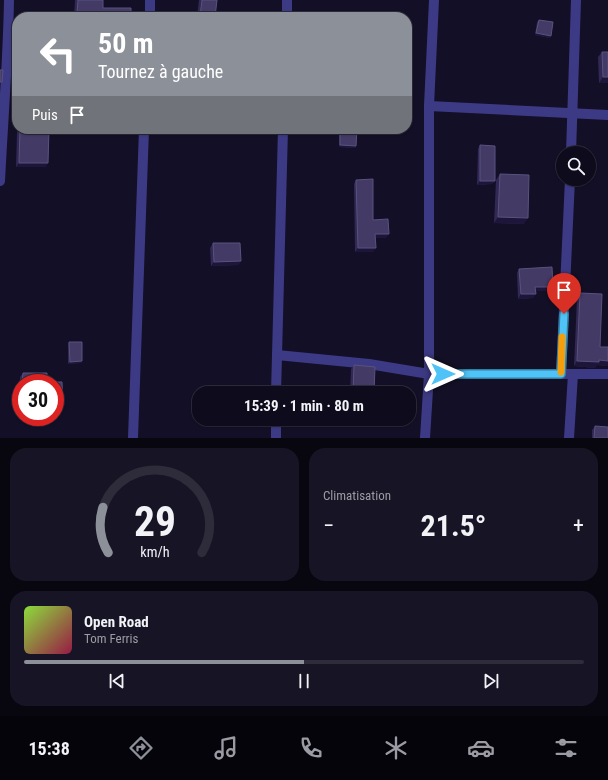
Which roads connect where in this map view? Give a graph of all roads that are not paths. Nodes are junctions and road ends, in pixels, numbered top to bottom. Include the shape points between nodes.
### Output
1 (9, 0) edge
2 (150, 0) edge
3 (287, 0) edge
4 (434, 0) edge
5 (576, 0) edge
6 (150, 12) edge
7 (286, 12) edge
8 (430, 106) junction
9 (573, 113) junction
10 (608, 115) edge
11 (2, 117) edge
12 (144, 134) edge
13 (283, 134) edge
14 (571, 146) edge
15 (0, 181) edge
16 (570, 186) edge
17 (277, 355) junction
18 (429, 374) junction
19 (561, 374) junction
20 (573, 374) junction
21 (608, 374) edge
22 (276, 386) edge
23 (276, 426) edge
24 (133, 438) edge
25 (276, 438) edge
26 (425, 438) edge
27 (569, 438) edge

1 - 11 street via 9,37
2 - 6 street
3 - 7 street
4 - 8 street
5 - 9 street
8 - 9 street
8 - 18 street
9 - 10 street
9 - 14 street
11 - 15 street
12 - 24 street
13 - 17 street
16 - 19 street
17 - 18 street via 369,364
17 - 22 street
18 - 19 street
18 - 26 street
19 - 20 street
20 - 21 street
20 - 27 street
23 - 25 street

